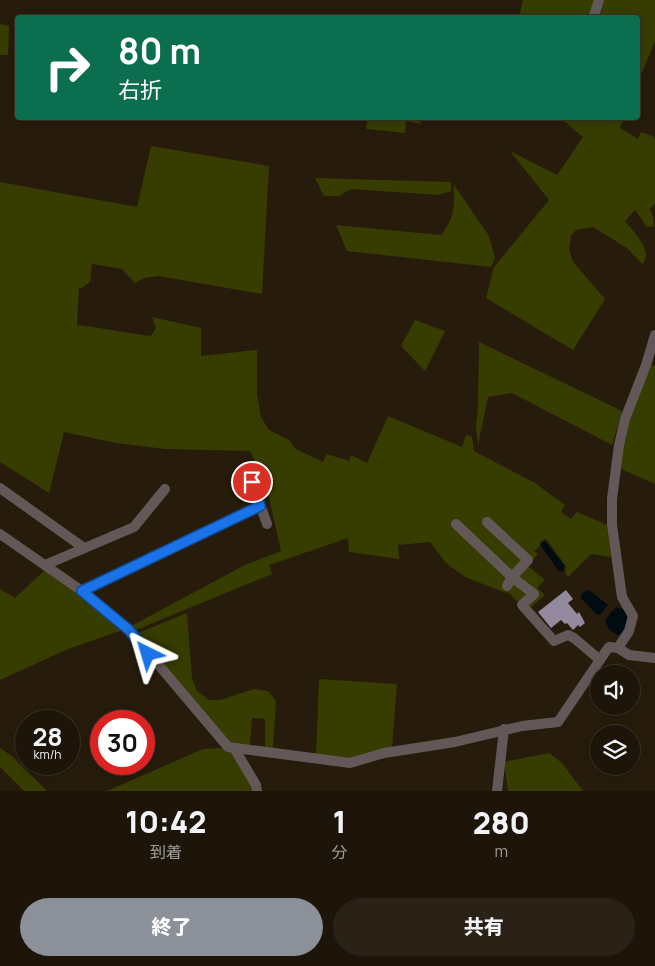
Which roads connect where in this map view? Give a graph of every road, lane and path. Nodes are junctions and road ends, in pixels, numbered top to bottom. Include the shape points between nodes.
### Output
1 (599, 0) edge
2 (594, 15) edge
3 (655, 335) edge
4 (252, 482) dead end
5 (0, 488) edge
6 (165, 489) dead end
7 (260, 506) junction
8 (486, 522) dead end
9 (267, 524) dead end
10 (456, 524) dead end
11 (0, 534) edge
12 (84, 548) junction
13 (45, 565) junction
14 (509, 581) junction
15 (82, 591) junction
16 (618, 648) junction
17 (655, 658) edge
18 (600, 660) junction
19 (504, 729) junction
20 (234, 748) junction
21 (257, 791) edge
22 (497, 791) edge

1 - 2 street
3 - 16 street via 625,419 612,499 612,525 622,598 633,616 629,631
4 - 7 street
5 - 12 street
6 - 12 street via 134,527
7 - 9 street
7 - 15 street
8 - 14 street via 528,560
10 - 14 street
11 - 13 street
12 - 13 street
13 - 15 street
14 - 18 street via 534,594 522,605 554,641 568,635
15 - 20 street via 129,630 228,748
16 - 17 street via 629,654
16 - 18 street via 609,647
18 - 19 street via 558,722
19 - 20 street via 350,763
19 - 22 street
20 - 21 street

